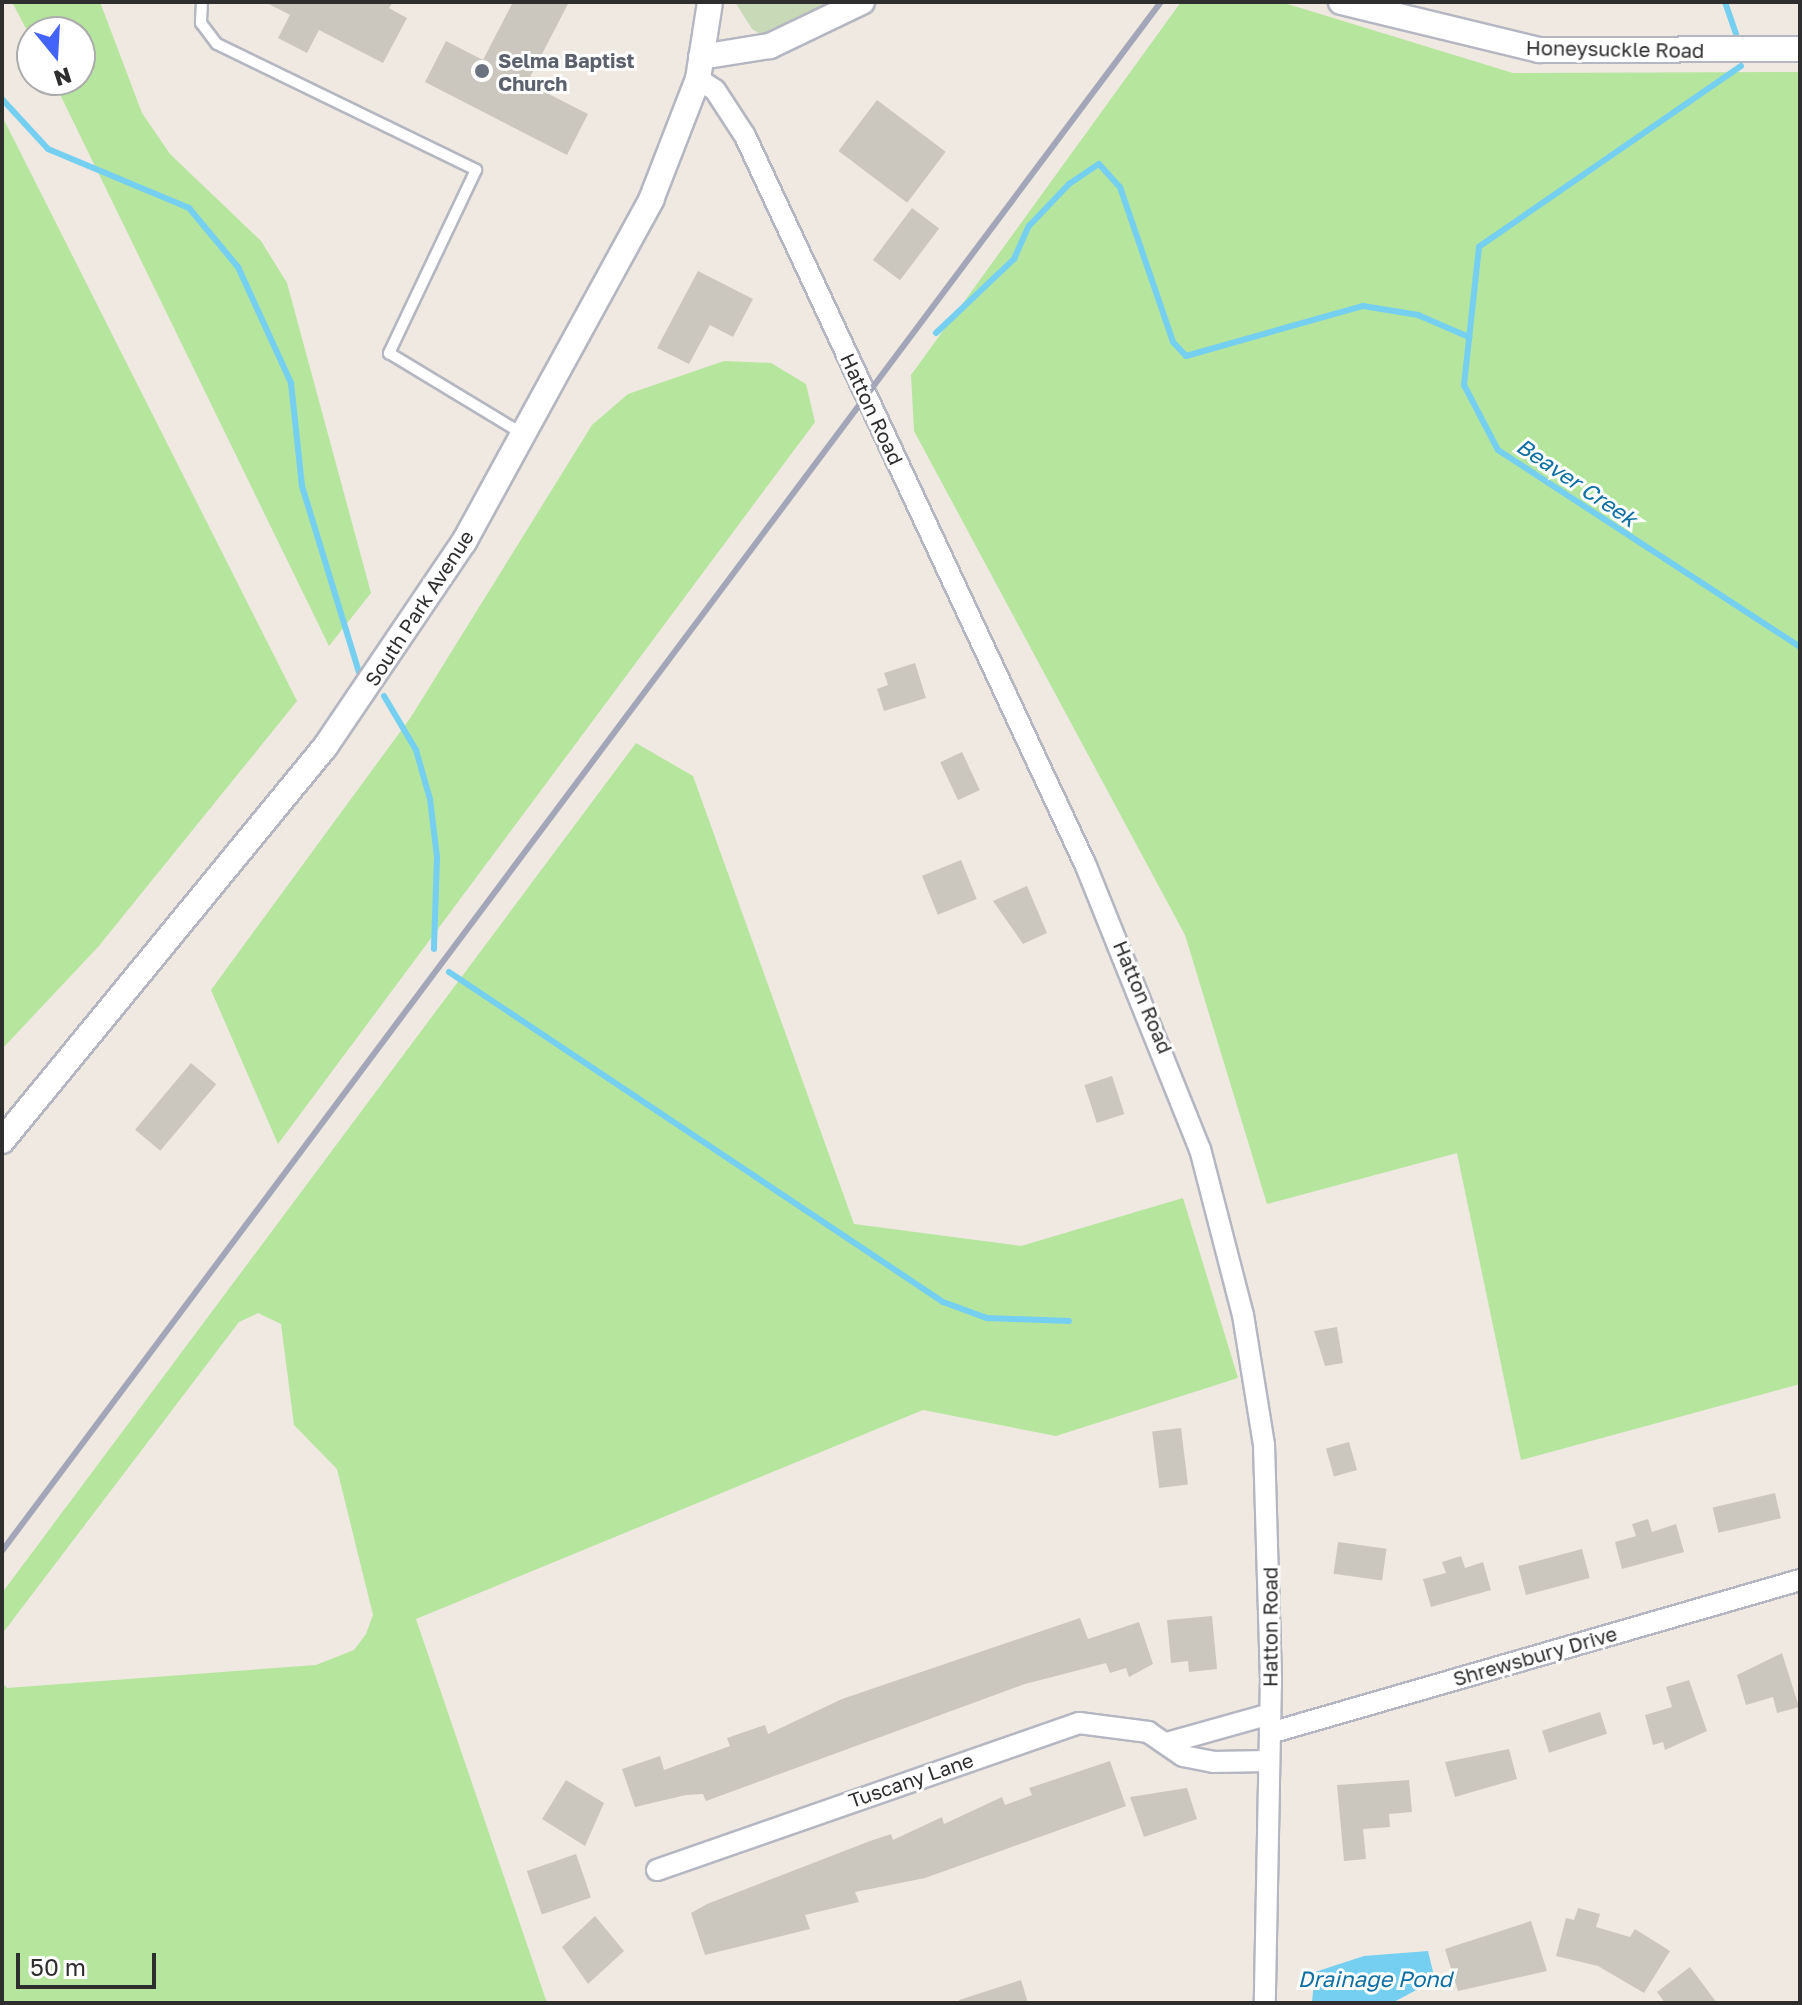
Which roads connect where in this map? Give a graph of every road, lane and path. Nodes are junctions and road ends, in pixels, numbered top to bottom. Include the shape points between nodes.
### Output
1 (202, 2) edge
2 (710, 2) edge
3 (862, 2) edge
4 (1341, 2) edge
5 (1800, 49) edge
6 (700, 68) junction
7 (525, 435) junction
8 (2, 1141) edge
9 (1800, 1580) edge
10 (1270, 1723) junction
11 (1167, 1743) junction
12 (1269, 1761) junction
13 (657, 1870) dead end
14 (1265, 2003) edge

1 - 7 lane via 201,23 217,44 476,170 389,353
2 - 6 street, South Park Avenue
3 - 6 street via 770,46
4 - 5 street, Honeysuckle Road via 1539,50
6 - 7 street, South Park Avenue via 651,200
6 - 10 street, Hatton Road via 745,136 1086,866 1178,1081 1225,1236 1257,1391 1269,1519
7 - 8 street, South Park Avenue via 432,591 325,747
9 - 10 street, Shrewsbury Drive
10 - 11 street
10 - 12 street, Hatton Road
11 - 12 street, Tuscany Lane via 1183,1756 1213,1762
11 - 13 street, Tuscany Lane via 1110,1723 1079,1723
12 - 14 street, Hatton Road

